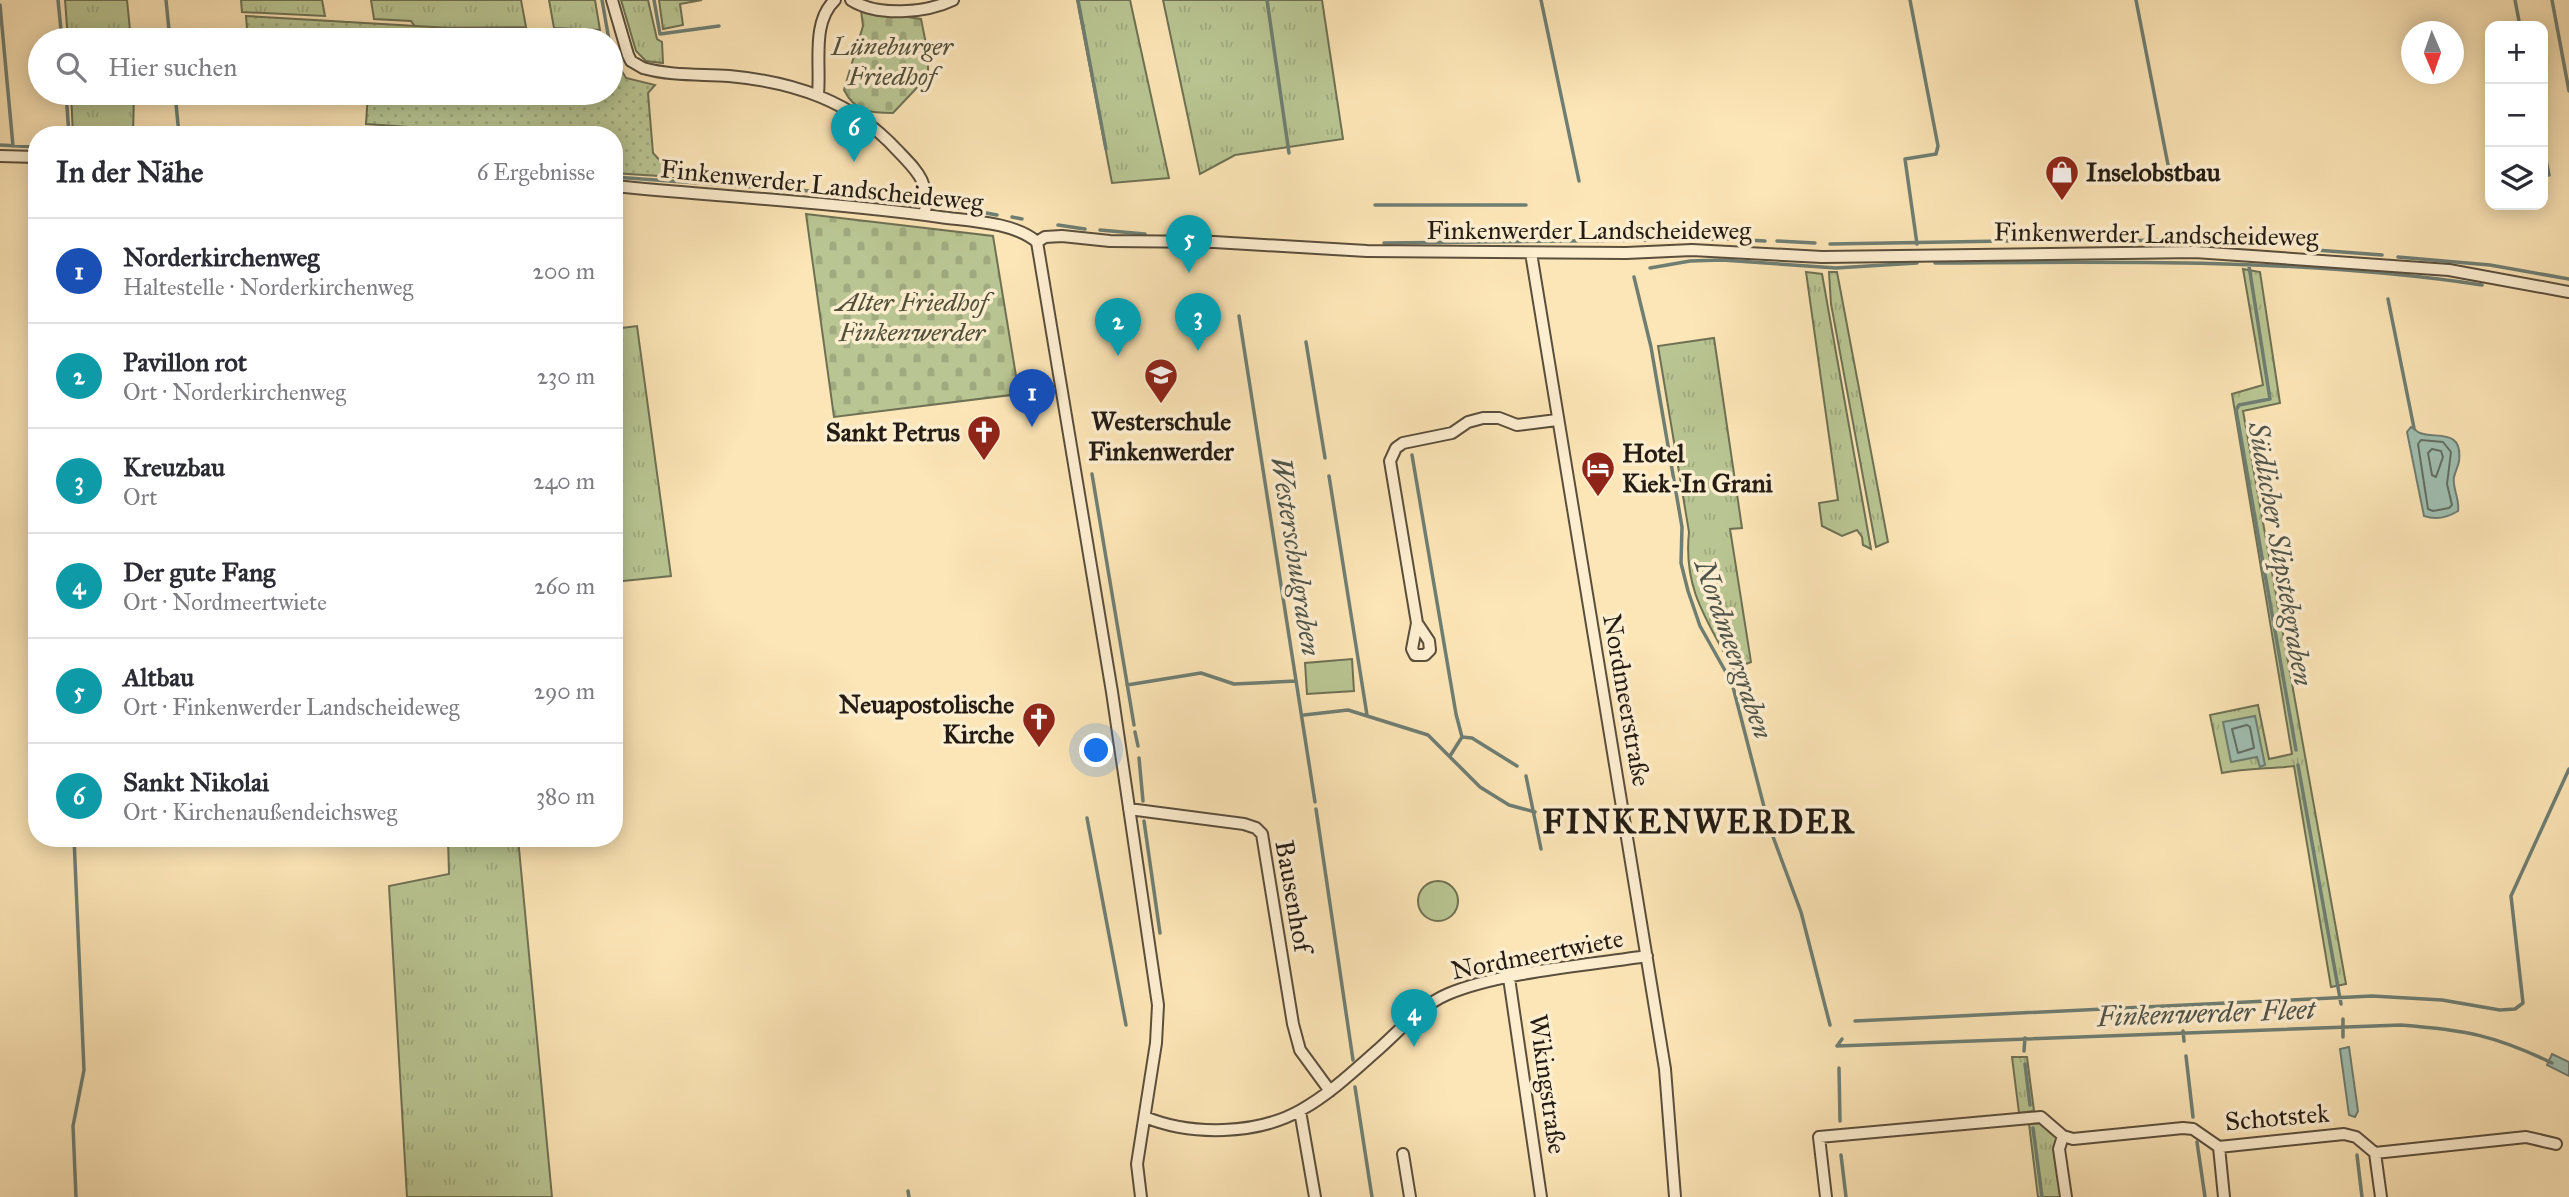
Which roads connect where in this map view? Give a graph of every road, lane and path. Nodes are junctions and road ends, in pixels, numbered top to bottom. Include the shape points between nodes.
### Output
1 (612, 0) edge
2 (835, 0) edge
3 (852, 0) edge
4 (953, 0) edge
5 (620, 28) edge
6 (623, 38) edge
7 (818, 94) junction
8 (0, 156) edge
9 (28, 157) edge
10 (623, 187) edge
11 (925, 215) junction
12 (1037, 242) junction
13 (1531, 253) junction
14 (2569, 292) edge
15 (1557, 420) junction
16 (1417, 623) dead end
17 (1129, 809) junction
18 (1647, 956) junction
19 (1509, 978) junction
20 (1329, 1091) junction
21 (1300, 1111) junction
22 (1145, 1117) junction
23 (2063, 1136) junction
24 (2556, 1144) dead end
25 (2219, 1147) junction
26 (2375, 1153) junction
27 (1404, 1154) dead end
28 (1141, 1197) edge
29 (1315, 1197) edge
30 (1410, 1197) edge
31 (1541, 1197) edge
32 (1675, 1197) edge
33 (1826, 1197) edge
34 (2066, 1197) edge
35 (2224, 1197) edge
36 (2381, 1197) edge

1 - 5 street
2 - 7 street via 821,26
3 - 4 street via 867,7 918,10
6 - 7 street via 631,61 643,68 743,78
7 - 11 street via 846,106 876,128 919,173 927,194
8 - 9 street
10 - 11 street, Finkenwerder Landscheideweg
11 - 12 street, Finkenwerder Landscheideweg via 1013,230
12 - 13 street, Finkenwerder Landscheideweg via 1062,236 1367,251
12 - 17 street
13 - 14 street, Finkenwerder Landscheideweg via 1692,250 1822,257 2195,252 2448,270
13 - 15 street, Nordmeerstraße
15 - 16 street via 1517,425 1483,418 1451,433 1404,443 1392,454
15 - 18 street, Nordmeerstraße
17 - 20 street, Bausenhof via 1244,824 1262,834 1293,1024 1300,1050
17 - 22 street via 1157,1004
18 - 19 street, Nordmeertwiete
18 - 32 street, Nordmeerstraße via 1665,1069
19 - 20 street, Nordmeertwiete via 1446,995
19 - 31 street, Wikingstraße
20 - 21 street, Nordmeertwiete
21 - 22 street, Nordmeertwiete via 1256,1125 1210,1130 1162,1124
21 - 29 street
22 - 28 street via 1137,1164
23 - 25 street, Schotstek via 2073,1139 2183,1128 2193,1129
23 - 33 street via 2041,1117 1819,1137
23 - 34 street via 2059,1149
24 - 26 street via 2526,1137
25 - 26 street, Schotstek via 2344,1134 2356,1137
25 - 35 street
26 - 36 street
27 - 30 street

